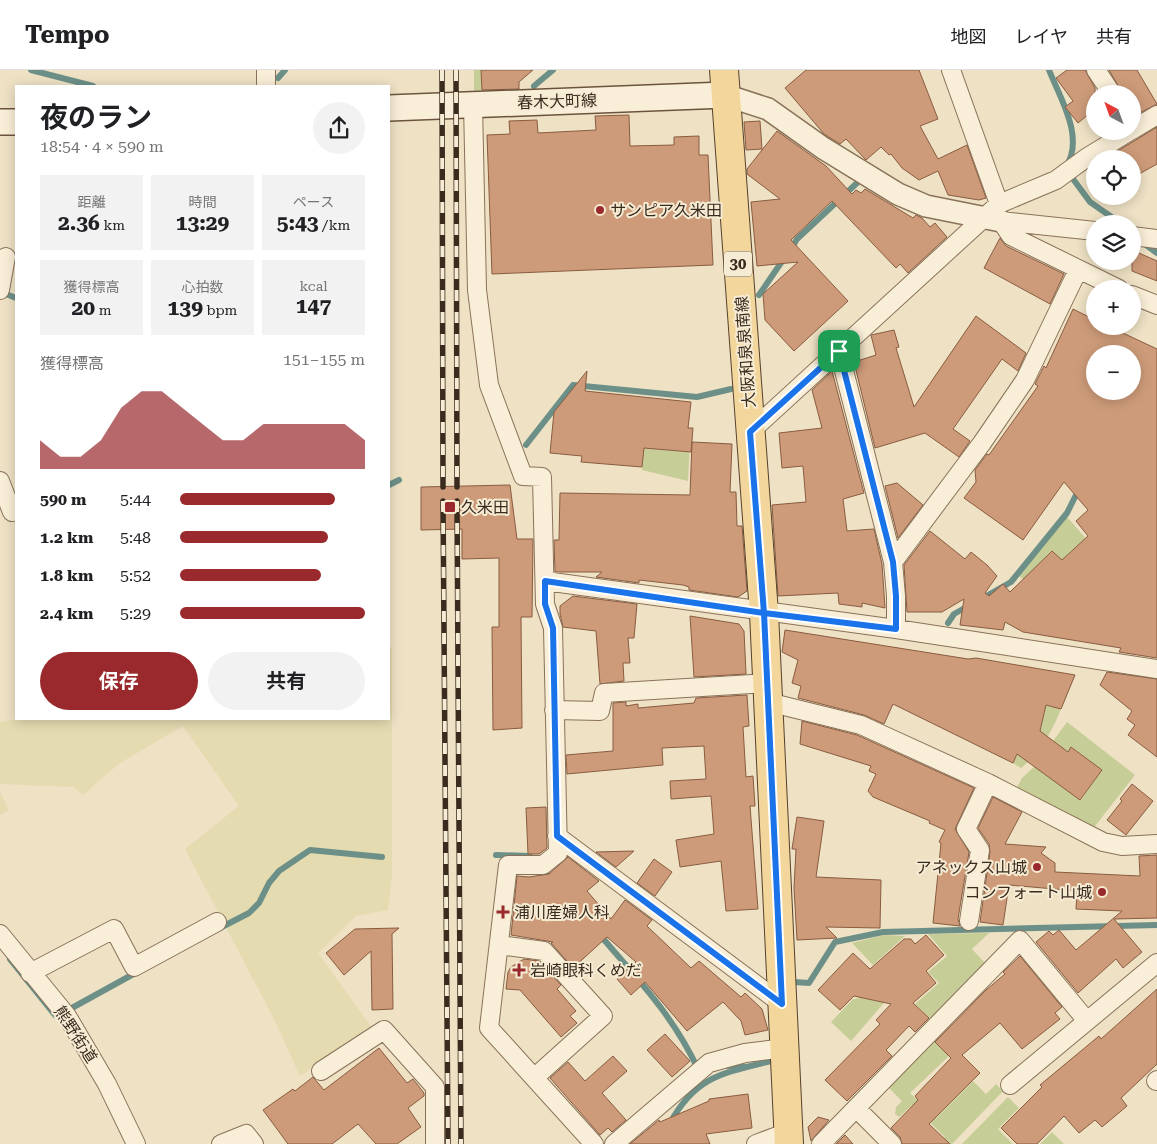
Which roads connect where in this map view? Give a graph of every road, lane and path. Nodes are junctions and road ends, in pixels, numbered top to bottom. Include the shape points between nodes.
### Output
1 (266, 70) edge
2 (950, 70) edge
3 (1096, 70) edge
4 (724, 82) edge
5 (266, 85) edge
6 (1106, 85) edge
7 (473, 104) junction
8 (390, 108) edge
9 (1157, 115) edge
10 (0, 122) edge
11 (15, 122) edge
12 (1141, 124) edge
13 (1116, 140) edge
14 (995, 214) junction
15 (1086, 230) edge
16 (1141, 237) edge
17 (1157, 239) edge
18 (7, 257) edge
19 (1078, 270) junction
20 (1100, 280) edge
21 (0, 290) edge
22 (1141, 299) edge
23 (1157, 306) edge
24 (839, 351) junction
25 (750, 432) junction
26 (0, 481) edge
27 (10, 515) edge
28 (893, 562) junction
29 (545, 581) junction
30 (764, 613) junction
31 (896, 629) junction
32 (1157, 669) edge
33 (768, 692) junction
34 (554, 710) junction
35 (988, 783) junction
36 (557, 836) junction
37 (1157, 844) edge
38 (969, 921) dead end
39 (217, 922) dead end
40 (0, 934) edge
41 (499, 944) junction
42 (1157, 963) edge
43 (30, 973) junction
44 (782, 1004) junction
45 (1088, 1021) junction
46 (784, 1048) junction
47 (321, 1071) dead end
48 (534, 1078) junction
49 (1010, 1085) dead end
50 (856, 1108) junction
51 (788, 1138) edge
52 (136, 1144) edge
53 (221, 1144) edge
54 (254, 1144) edge
55 (435, 1144) edge
56 (594, 1144) edge
57 (614, 1144) edge
58 (756, 1144) edge
59 (821, 1144) edge
60 (892, 1144) edge

1 - 5 street
2 - 14 street
3 - 6 street
4 - 7 main road, 春木大町線
4 - 14 street via 898,194 926,206
4 - 25 main road, 大阪和泉泉南線 / 30
7 - 8 main road, 春木大町線
7 - 29 street via 477,290 489,384 523,476 542,477
9 - 12 street
10 - 11 main road
13 - 14 street
14 - 15 street
14 - 19 street via 1011,236
14 - 24 street
16 - 17 street
18 - 21 street
19 - 20 street
19 - 28 street via 1025,380
22 - 23 street
24 - 25 street
24 - 28 street
25 - 30 main road, 大阪和泉泉南線 / 30
26 - 27 street
28 - 31 street
29 - 30 street
29 - 34 street via 545,604 553,628
30 - 31 street
30 - 33 main road, 大阪和泉泉南線 / 30
31 - 32 street
33 - 34 street via 604,693 600,711
33 - 35 street via 861,725
33 - 44 main road, 大阪和泉泉南線 / 30
34 - 36 street
35 - 37 street via 1103,842 1122,846
35 - 38 street via 966,829 980,850
36 - 41 street via 558,853 543,865 508,865
36 - 44 street
39 - 43 street via 134,967 114,929
40 - 43 street, 熊野街道
41 - 48 street via 489,1028
41 - 48 street via 544,951 603,1016
42 - 45 street
43 - 52 street, 熊野街道 via 67,1016 107,1084
44 - 46 main road, 大阪和泉泉南線 / 30
45 - 49 street
45 - 50 street via 1020,940
46 - 51 main road, 大阪和泉泉南線 / 30
46 - 57 street via 745,1053 708,1063
47 - 55 street via 384,1030 435,1087
48 - 56 street
50 - 59 street
50 - 60 street
51 - 58 street
53 - 54 street via 246,1134

